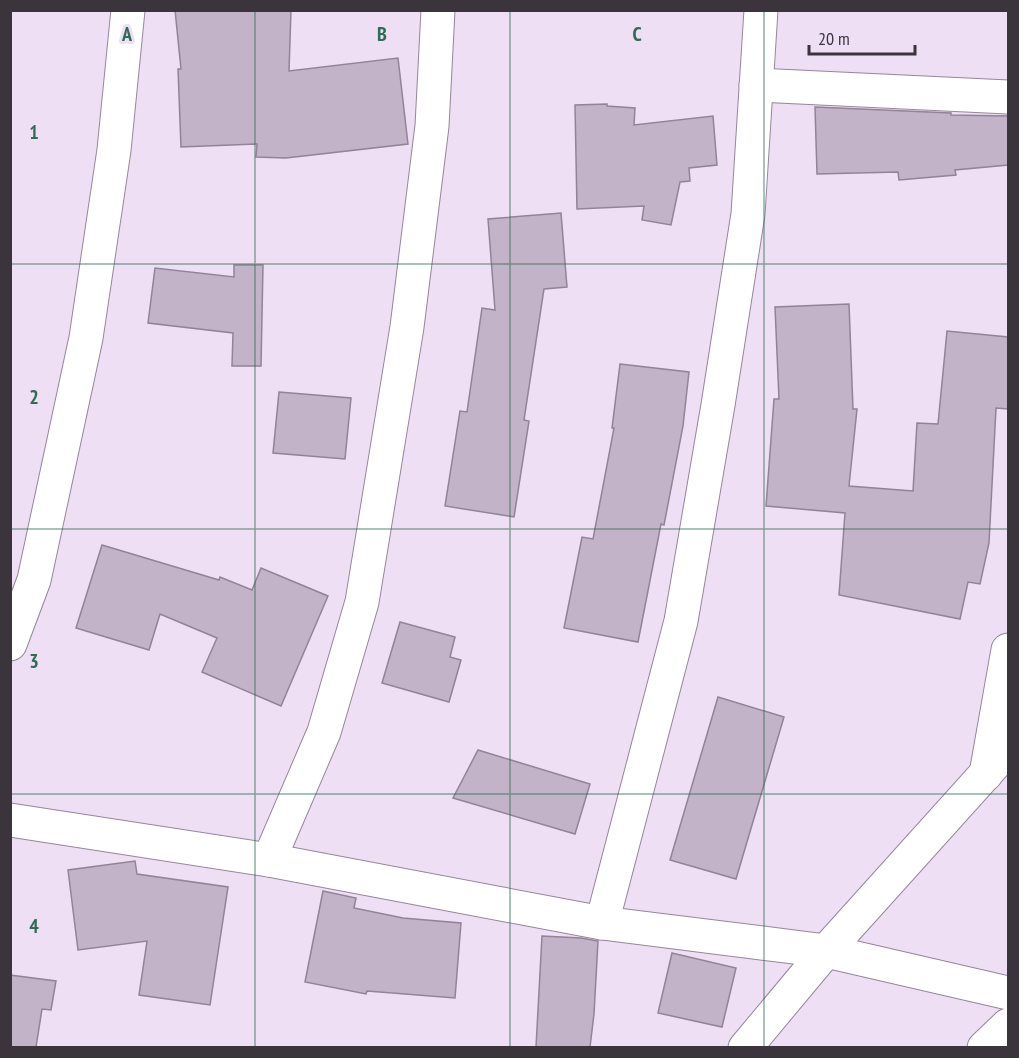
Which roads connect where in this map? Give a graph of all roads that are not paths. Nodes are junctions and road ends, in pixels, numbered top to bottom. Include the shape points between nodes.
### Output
1 (128, 10) edge
2 (438, 10) edge
3 (761, 10) edge
4 (756, 86) junction
5 (1008, 97) edge
6 (10, 644) edge
7 (1008, 650) edge
8 (1008, 749) edge
9 (987, 774) junction
10 (10, 820) edge
11 (269, 860) junction
12 (602, 922) junction
13 (826, 951) junction
14 (1008, 993) edge
15 (1008, 1025) edge
16 (745, 1047) edge
17 (984, 1047) edge

1 - 6 street via 114,150 86,338 34,580
2 - 11 street via 432,126 407,327 362,602 324,732
3 - 4 street
4 - 5 street
4 - 12 street via 748,214 681,621
7 - 9 street
8 - 9 street
9 - 13 street
10 - 11 street
11 - 12 street
12 - 13 street
13 - 14 street
13 - 16 street
15 - 17 street

